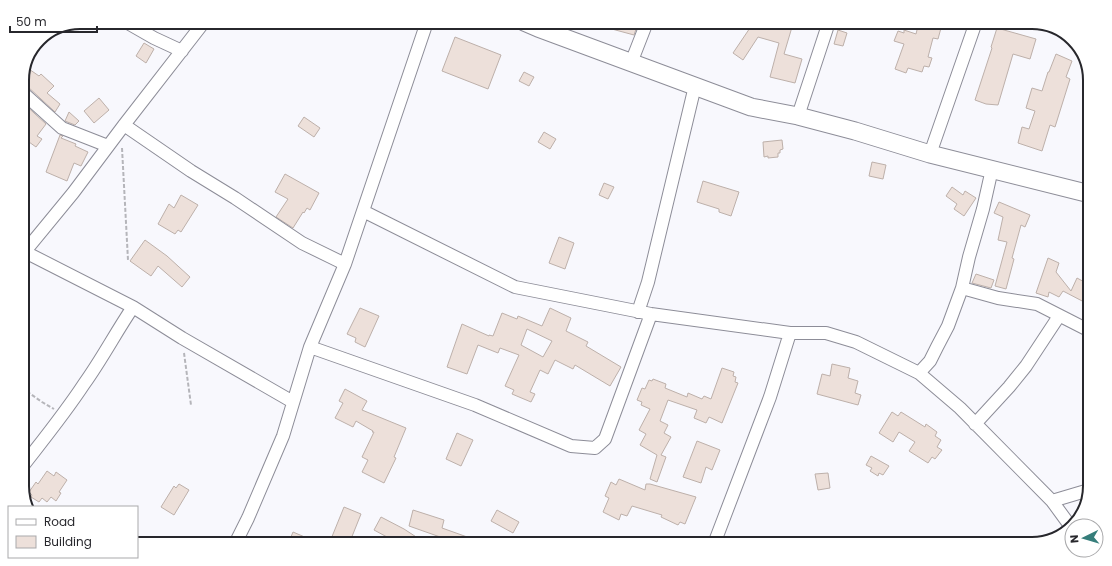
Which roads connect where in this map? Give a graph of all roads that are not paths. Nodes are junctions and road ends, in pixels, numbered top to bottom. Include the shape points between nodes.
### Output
1 (138, 29) edge
2 (199, 29) edge
3 (425, 29) edge
4 (541, 29) edge
5 (644, 29) edge
6 (827, 29) edge
7 (974, 29) edge
8 (182, 51) junction
9 (631, 63) junction
10 (695, 86) junction
11 (29, 98) edge
12 (798, 116) junction
13 (123, 127) junction
14 (108, 146) junction
15 (930, 154) junction
16 (992, 169) junction
17 (1083, 192) edge
18 (363, 211) junction
19 (29, 248) edge
20 (29, 256) edge
21 (345, 264) junction
22 (962, 288) junction
23 (133, 307) junction
24 (638, 312) junction
25 (651, 314) junction
26 (1058, 316) junction
27 (1083, 328) edge
28 (790, 333) junction
29 (310, 347) junction
30 (919, 373) junction
31 (293, 402) junction
32 (975, 424) junction
33 (29, 458) edge
34 (1082, 492) edge
35 (1052, 501) junction
36 (1064, 518) edge
37 (238, 537) edge
38 (717, 537) edge

1 - 8 street
2 - 8 street
3 - 18 street
4 - 9 street
5 - 9 street
6 - 12 street
7 - 15 street
8 - 13 street
9 - 10 street
10 - 12 street via 751,107
10 - 24 street via 648,282
11 - 14 street via 62,128
12 - 15 street
13 - 14 street
13 - 21 street via 302,243
14 - 19 street
15 - 16 street
16 - 17 street
16 - 22 street
18 - 21 street
18 - 24 street via 515,287
20 - 23 street
21 - 29 street
22 - 26 street via 998,298 1037,304
22 - 30 street via 937,348
23 - 31 street
23 - 33 street via 64,414
24 - 25 street
25 - 28 street
25 - 29 street via 605,439 595,448 571,446 475,405
26 - 27 street
26 - 32 street via 1026,366
28 - 30 street via 826,333 856,342
28 - 38 street via 770,397
29 - 31 street
30 - 32 street
31 - 37 street via 283,436
32 - 35 street
34 - 35 street
35 - 36 street

